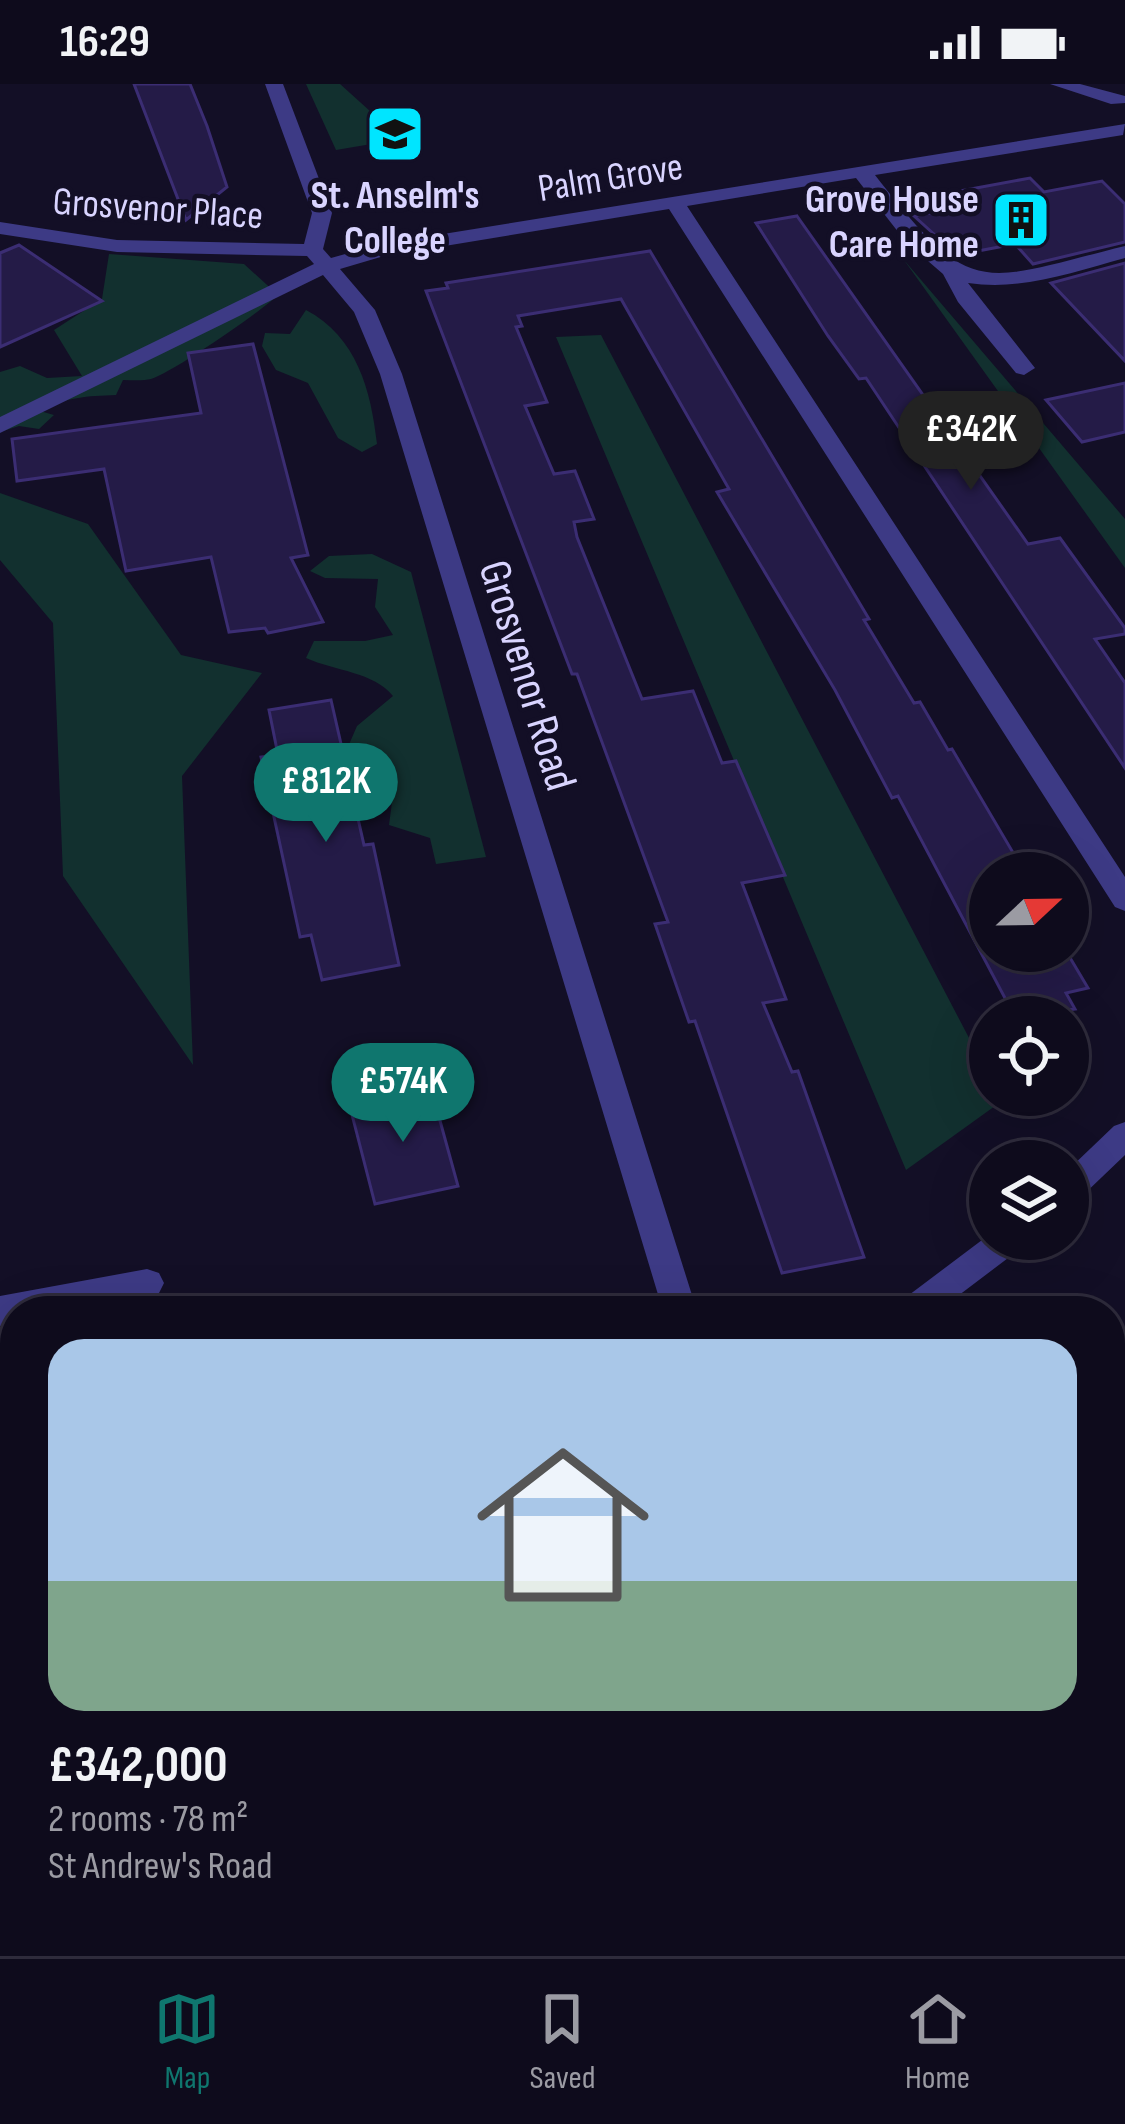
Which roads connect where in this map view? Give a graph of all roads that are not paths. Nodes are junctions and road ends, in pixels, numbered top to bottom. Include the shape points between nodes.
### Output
1 (274, 84) edge
2 (1059, 84) edge
3 (1121, 92) edge
4 (1124, 130) edge
5 (860, 170) junction
6 (674, 202) junction
7 (0, 227) edge
8 (1125, 252) edge
9 (319, 258) junction
10 (952, 271) junction
11 (1024, 368) dead end
12 (0, 426) edge
13 (1125, 899) edge
14 (1125, 1135) edge
15 (1089, 1170) edge
16 (981, 1260) edge
17 (147, 1283) dead end
18 (79, 1296) edge
19 (675, 1296) edge
20 (934, 1296) edge

1 - 9 street via 322,213
2 - 3 street
3 - 4 street
4 - 5 street, Palm Grove
5 - 6 street, Palm Grove
5 - 10 street
6 - 9 street, Palm Grove
6 - 13 street
7 - 9 street, Grosvenor Place via 172,252
8 - 10 street via 992,280
9 - 12 street, Palm Grove
9 - 19 street, Grosvenor Road via 364,310 391,374
10 - 11 street
14 - 15 street
16 - 20 street
17 - 18 street

